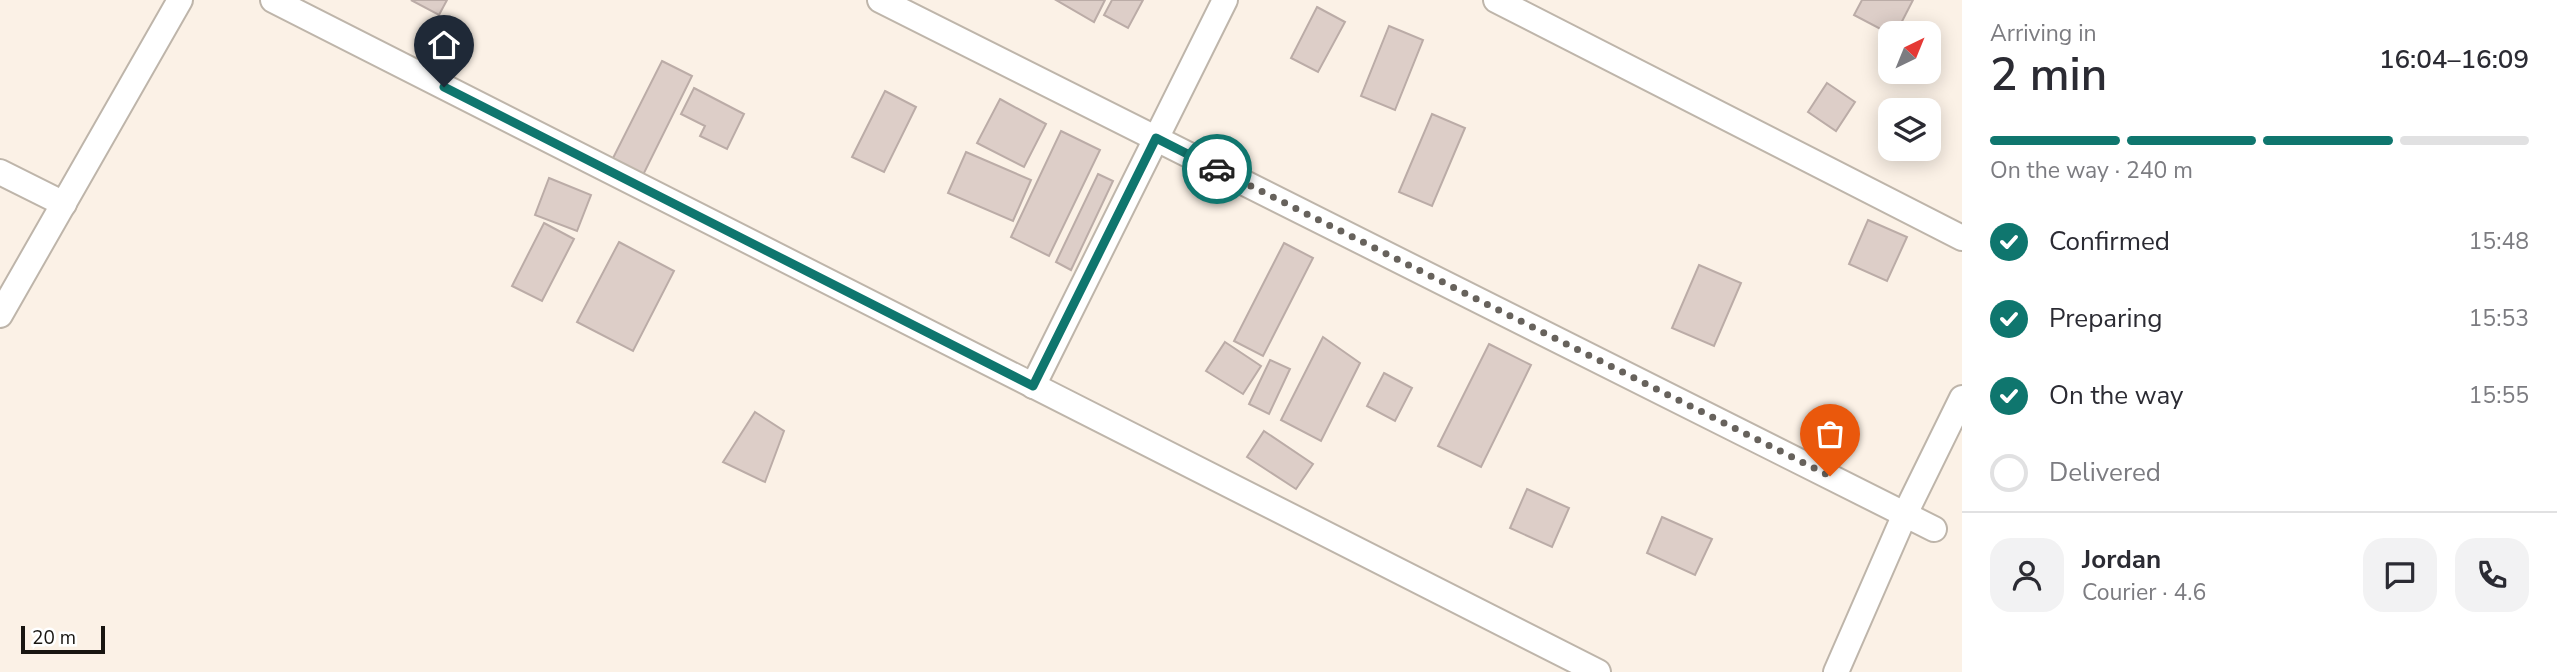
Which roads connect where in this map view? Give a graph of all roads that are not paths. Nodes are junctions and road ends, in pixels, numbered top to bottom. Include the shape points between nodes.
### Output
1 (180, 0) edge
2 (273, 0) edge
3 (880, 0) edge
4 (1225, 0) edge
5 (1496, 0) edge
6 (1156, 138) junction
7 (0, 172) edge
8 (64, 204) junction
9 (1962, 238) edge
10 (0, 315) edge
11 (1033, 386) junction
12 (1962, 398) edge
13 (1905, 514) junction
14 (1934, 529) dead end
15 (1598, 672) edge
16 (1836, 672) edge

1 - 8 street
2 - 11 street
3 - 6 street
4 - 6 street
5 - 9 street
6 - 11 street
6 - 13 street
7 - 8 street
8 - 10 street
11 - 15 street
12 - 13 street
13 - 14 street
13 - 16 street

